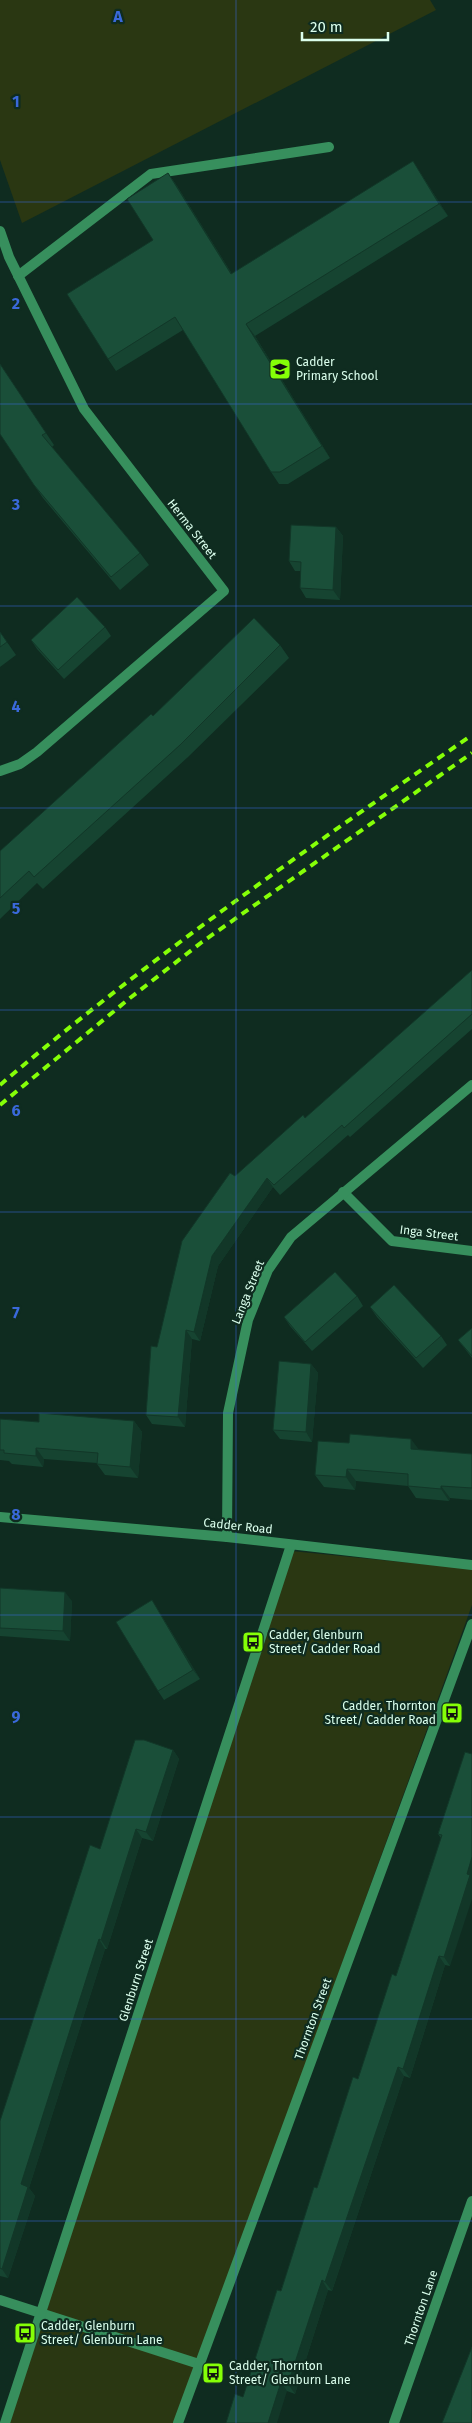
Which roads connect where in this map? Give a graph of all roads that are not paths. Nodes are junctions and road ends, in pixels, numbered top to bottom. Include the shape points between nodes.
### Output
1 (329, 147) dead end
2 (0, 230) edge
3 (18, 276) junction
4 (0, 771) edge
5 (472, 1085) edge
6 (343, 1192) junction
7 (472, 1251) edge
8 (0, 1517) edge
9 (227, 1537) junction
10 (291, 1545) junction
11 (472, 1565) edge
12 (472, 1624) edge
13 (472, 2201) edge
14 (0, 2300) edge
15 (42, 2313) junction
16 (199, 2364) junction
17 (5, 2423) edge
18 (178, 2423) edge
19 (394, 2423) edge

1 - 3 street via 151,174
2 - 3 street, Herma Street
3 - 4 street, Herma Street via 84,409 224,591 38,752 20,764
5 - 6 street, Langa Street
6 - 7 street, Inga Street via 392,1241
6 - 9 street, Langa Street via 291,1237 268,1270 248,1320 228,1413
8 - 9 street, Cadder Road
9 - 10 street, Cadder Road
10 - 11 street, Cadder Road
10 - 15 street, Glenburn Street
12 - 16 street, Thornton Street
13 - 19 street, Thornton Lane
14 - 15 street
15 - 16 street
15 - 17 street, Glenburn Street
16 - 18 street, Thornton Street

